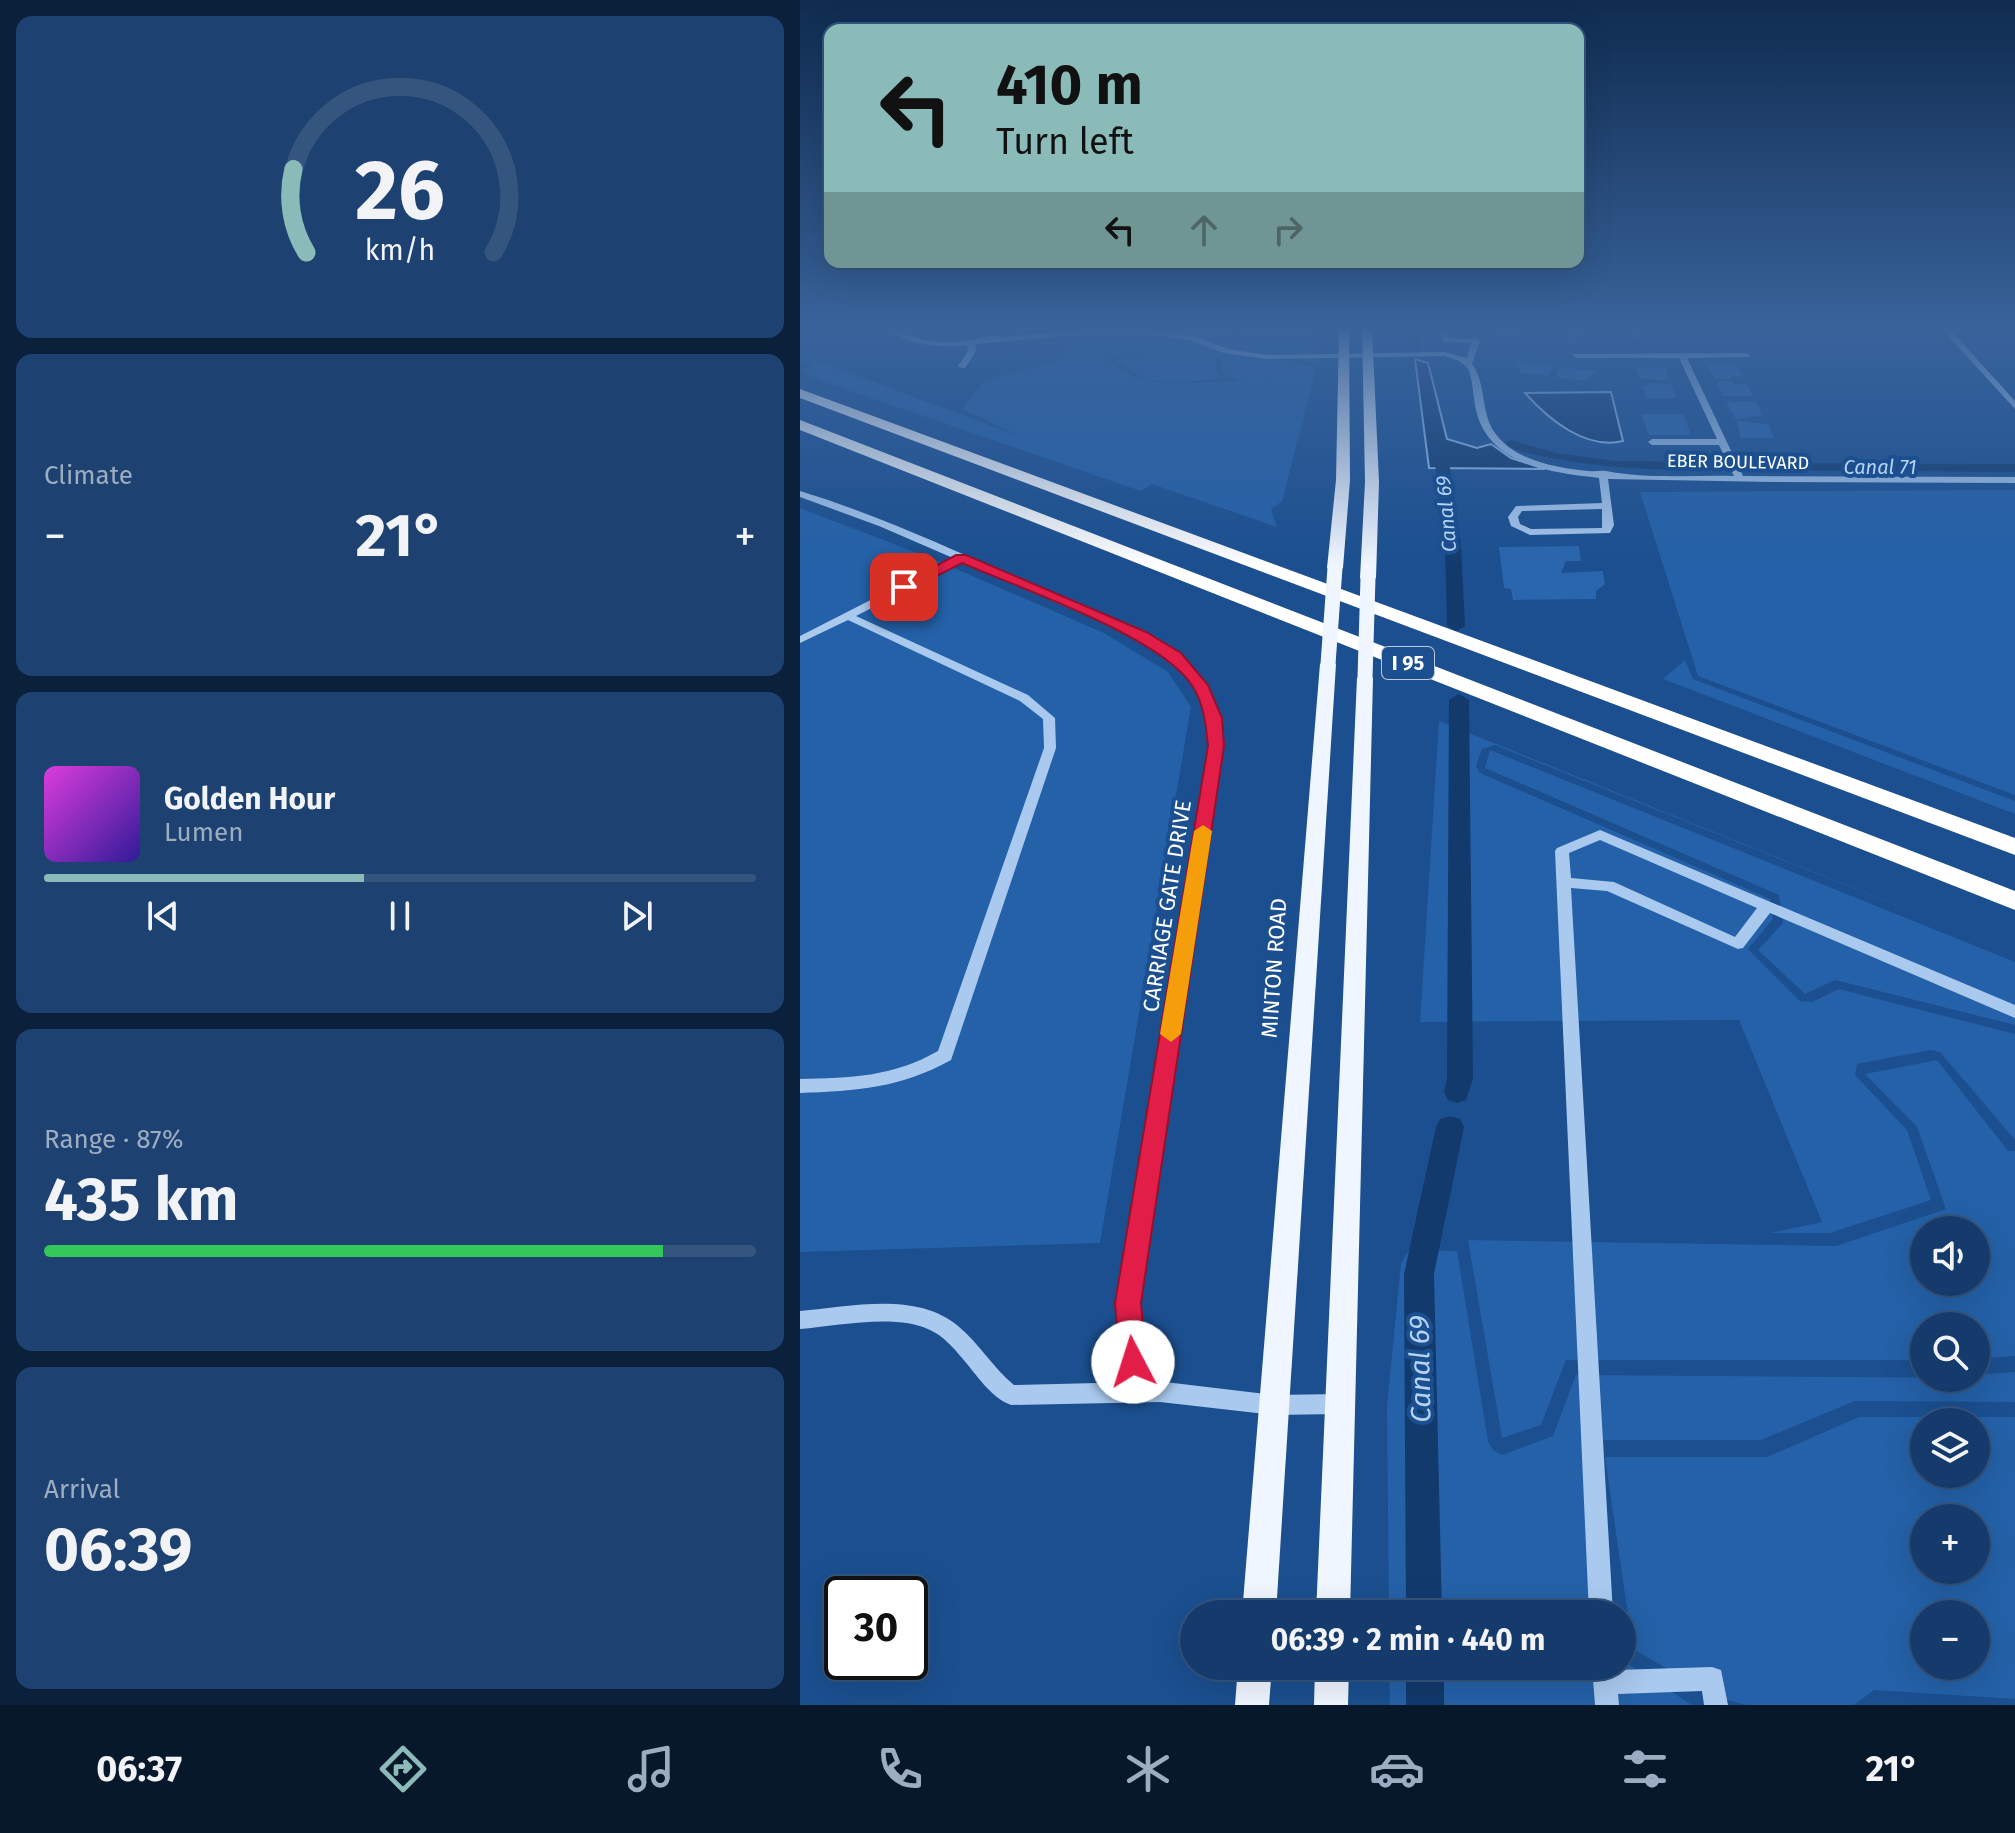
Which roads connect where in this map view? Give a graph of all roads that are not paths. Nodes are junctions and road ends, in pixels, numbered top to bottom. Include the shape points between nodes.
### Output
1 (836, 407) edge
2 (1343, 407) edge
3 (1369, 407) edge
4 (1478, 407) edge
5 (1706, 407) edge
6 (800, 425) edge
7 (1652, 442) dead end
8 (1722, 442) junction
9 (1603, 473) junction
10 (1740, 479) junction
11 (2015, 480) edge
12 (800, 494) edge
13 (1606, 506) junction
14 (961, 558) junction
15 (848, 616) junction
16 (800, 640) edge
17 (2015, 847) edge
18 (1564, 883) junction
19 (2015, 901) edge
20 (1767, 906) junction
21 (2015, 1012) edge
22 (800, 1086) edge
23 (800, 1320) edge
24 (1160, 1392) junction
25 (1339, 1404) junction
26 (1274, 1405) junction
27 (1260, 1600) edge
28 (1333, 1600) edge
29 (1600, 1600) edge
30 (1254, 1680) edge
31 (1332, 1680) edge
32 (1606, 1684) edge
33 (1252, 1705) edge
34 (1331, 1705) edge
35 (1716, 1705) edge

1 - 17 highway, I 95
2 - 26 main road, MINTON ROAD, bridge via 1343,480
3 - 25 main road, bridge via 1372,482
4 - 9 street, EBER BOULEVARD via 1493,438 1515,455 1557,468
5 - 8 street
6 - 19 highway, I 95
7 - 8 street
8 - 10 street
9 - 10 street, EBER BOULEVARD
9 - 13 street
10 - 11 street, EBER BOULEVARD
12 - 14 street, CARRIAGE GATE DRIVE
13 - 13 street via 1519,508 1513,517 1516,526 1530,532 1606,531
14 - 15 street
14 - 24 street, CARRIAGE GATE DRIVE via 1140,635 1175,657 1200,685 1214,718 1216,746 1128,1303 1133,1362
15 - 16 street
15 - 22 street via 1024,698 1049,718 1050,748 945,1055 919,1072 880,1083
18 - 20 street via 1609,886 1738,944
18 - 20 street via 1562,851 1600,835
18 - 29 street
20 - 21 street
23 - 24 street via 919,1315 942,1325 991,1381 1011,1395
24 - 26 street
25 - 26 street
25 - 28 main road
26 - 27 main road, MINTON ROAD
30 - 33 main road
31 - 34 main road
32 - 35 street via 1712,1679

